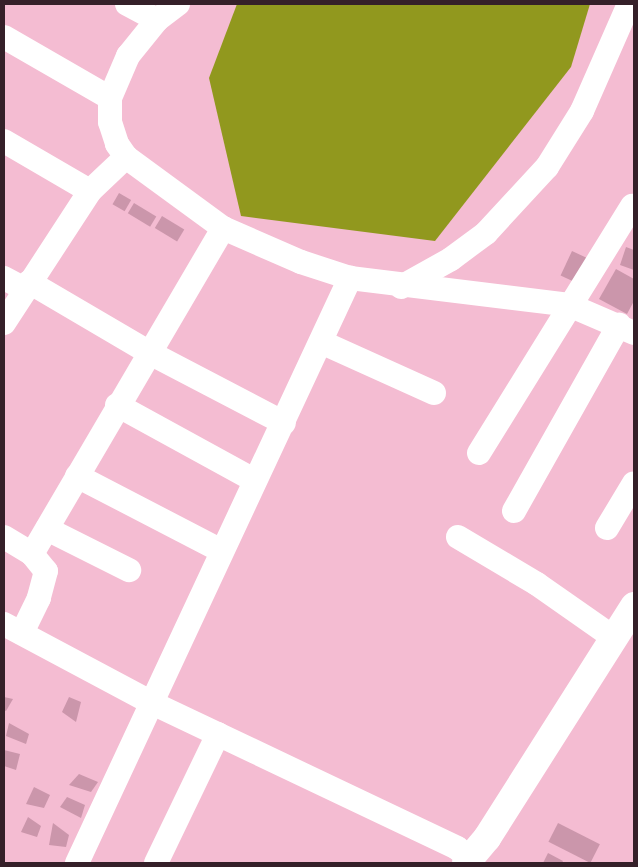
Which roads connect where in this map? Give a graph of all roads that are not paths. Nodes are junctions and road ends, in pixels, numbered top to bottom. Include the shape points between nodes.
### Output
1 (127, 4) edge
2 (178, 4) edge
3 (629, 4) edge
4 (157, 20) junction
5 (4, 37) edge
6 (110, 98) junction
7 (4, 141) edge
8 (126, 157) junction
9 (90, 191) junction
10 (632, 206) dead end
11 (223, 228) junction
12 (4, 278) edge
13 (350, 278) junction
14 (27, 285) junction
15 (401, 286) junction
16 (569, 306) junction
17 (4, 323) edge
18 (627, 329) edge
19 (321, 342) junction
20 (150, 353) junction
21 (434, 393) dead end
22 (117, 405) junction
23 (284, 423) junction
24 (479, 454) dead end
25 (77, 476) junction
26 (254, 480) junction
27 (634, 483) edge
28 (514, 511) dead end
29 (607, 528) dead end
30 (47, 529) junction
31 (4, 537) edge
32 (458, 537) dead end
33 (220, 550) junction
34 (32, 554) junction
35 (129, 570) dead end
36 (634, 606) edge
37 (13, 629) edge
38 (614, 638) junction
39 (150, 702) junction
40 (218, 734) junction
41 (468, 861) edge
42 (77, 863) edge
43 (156, 863) edge

1 - 4 street
2 - 4 street
3 - 15 street via 582,111 547,167 486,233 451,259
4 - 6 street via 128,56
5 - 6 street
6 - 8 street via 110,122 117,144
7 - 9 street
8 - 9 street
8 - 11 street
9 - 14 street
10 - 16 street
11 - 13 street via 301,262
11 - 20 street
12 - 14 street
13 - 15 street
13 - 19 street
14 - 17 street
14 - 20 street
15 - 16 street
16 - 18 street
16 - 24 street
18 - 28 street
19 - 21 street
19 - 23 street
20 - 22 street
20 - 23 street
22 - 25 street
22 - 26 street
23 - 26 street
25 - 30 street
25 - 33 street
26 - 33 street
27 - 29 street
30 - 34 street
30 - 35 street
31 - 34 street
32 - 38 street via 537,584
33 - 39 street
34 - 37 street via 46,571 45,583
36 - 38 street
37 - 39 street
38 - 41 street
39 - 40 street
39 - 42 street
40 - 41 street via 457,848
40 - 43 street

